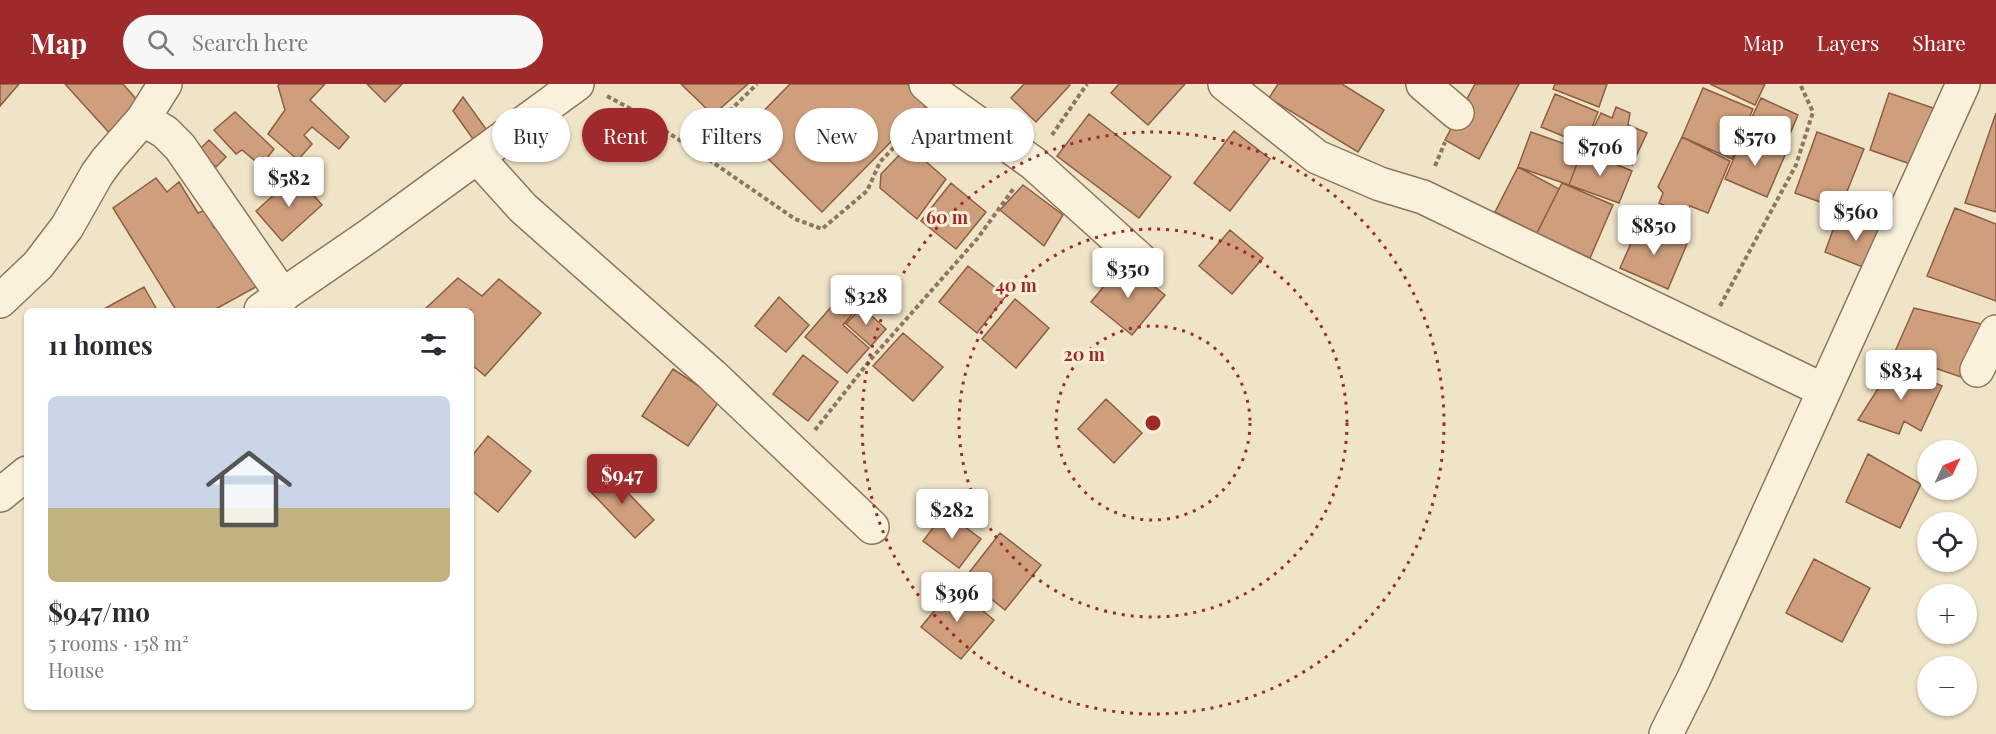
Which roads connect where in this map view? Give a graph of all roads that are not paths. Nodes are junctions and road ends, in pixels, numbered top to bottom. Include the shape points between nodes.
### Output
1 (165, 84) edge
2 (1225, 84) edge
3 (1423, 84) edge
4 (1963, 84) edge
5 (590, 89) edge
6 (934, 91) edge
7 (1457, 113) dead end
8 (143, 119) junction
9 (477, 157) junction
10 (1144, 262) dead end
11 (0, 301) edge
12 (272, 303) edge
13 (1996, 332) edge
14 (1977, 370) dead end
15 (1823, 390) junction
16 (24, 475) edge
17 (0, 495) edge
18 (872, 527) dead end
19 (1666, 734) edge

1 - 8 street
2 - 15 street via 1317,157 1380,184 1423,197
3 - 7 street
4 - 15 street
5 - 9 street
6 - 10 street via 1033,163
8 - 11 street via 108,159 67,227 38,265
8 - 12 street via 180,147
9 - 12 street
9 - 18 street via 523,208 712,375
13 - 14 street
15 - 19 street
16 - 17 street

